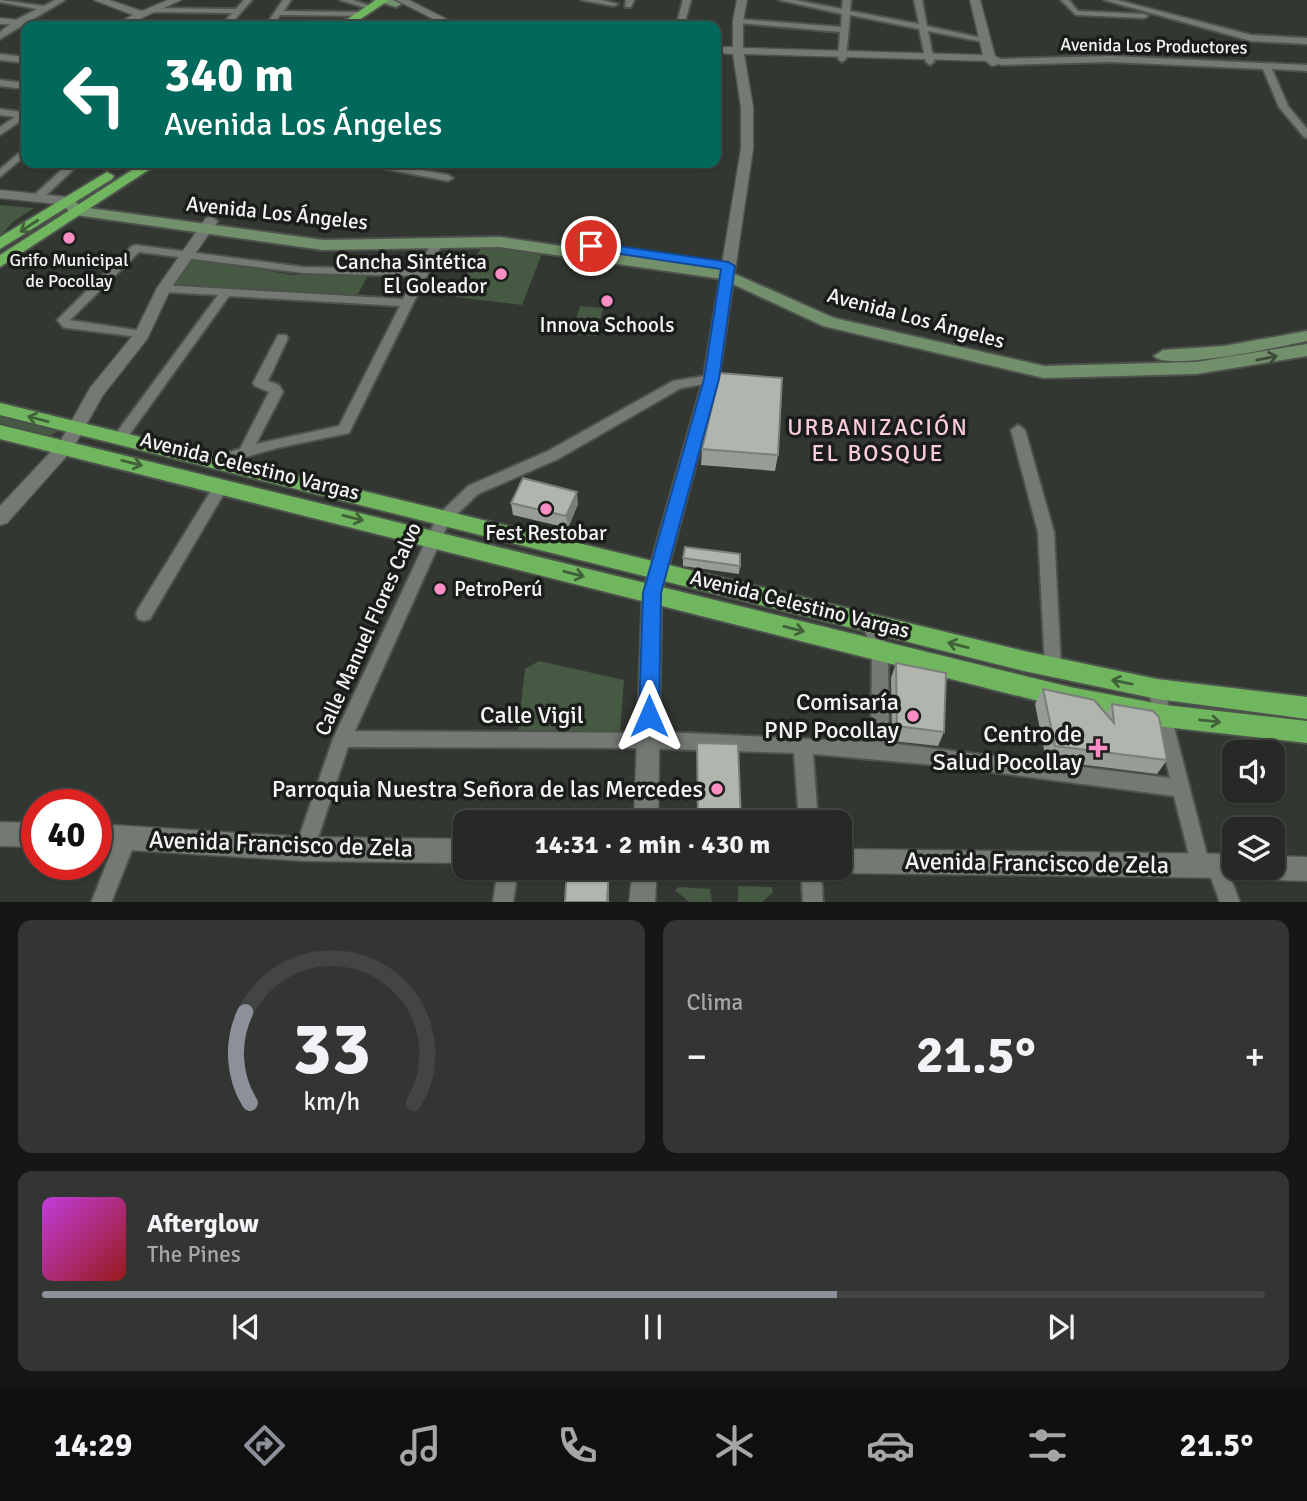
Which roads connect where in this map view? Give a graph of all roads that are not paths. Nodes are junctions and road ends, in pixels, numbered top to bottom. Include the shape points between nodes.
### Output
1 (0, 0) edge
2 (61, 0) edge
3 (99, 0) edge
4 (176, 0) edge
5 (247, 0) edge
6 (287, 0) edge
7 (344, 0) edge
8 (590, 0) edge
9 (687, 0) edge
10 (743, 0) edge
11 (783, 0) edge
12 (804, 0) edge
13 (918, 0) edge
14 (975, 0) edge
15 (1065, 0) edge
16 (1108, 0) edge
17 (1131, 2) edge
18 (614, 4) dead end
19 (384, 5) edge
20 (848, 7) edge
21 (44, 8) junction
22 (238, 11) junction
23 (146, 12) junction
24 (277, 13) junction
25 (1170, 18) junction
26 (0, 21) edge
27 (127, 21) edge
28 (229, 21) edge
29 (272, 21) edge
30 (354, 21) edge
31 (439, 21) edge
32 (681, 21) edge
33 (738, 22) junction
34 (17, 23) junction
35 (21, 23) edge
36 (925, 26) junction
37 (845, 30) junction
38 (0, 36) edge
39 (983, 37) junction
40 (1307, 41) edge
41 (721, 53) edge
42 (738, 54) junction
43 (0, 57) edge
44 (842, 57) junction
45 (21, 59) edge
46 (930, 59) junction
47 (994, 61) junction
48 (1266, 66) junction
49 (1307, 68) edge
50 (21, 79) edge
51 (0, 83) edge
52 (14, 84) junction
53 (21, 85) edge
54 (0, 112) edge
55 (21, 114) edge
56 (21, 117) edge
57 (0, 132) edge
58 (1307, 135) edge
59 (21, 155) edge
60 (70, 168) edge
61 (122, 168) edge
62 (143, 168) edge
63 (397, 168) edge
64 (0, 174) edge
65 (448, 178) dead end
66 (0, 194) edge
67 (37, 198) junction
68 (77, 205) junction
69 (208, 226) junction
70 (479, 238) junction
71 (438, 243) junction
72 (0, 245) edge
73 (18, 249) junction
74 (187, 254) junction
75 (0, 262) edge
76 (727, 270) junction
77 (424, 272) junction
78 (164, 288) junction
79 (225, 293) junction
80 (406, 303) junction
81 (864, 325) junction
82 (142, 335) junction
83 (1307, 336) edge
84 (282, 338) dead end
85 (1307, 350) edge
86 (711, 379) junction
87 (0, 409) edge
88 (1018, 430) dead end
89 (0, 432) edge
90 (71, 438) junction
91 (118, 439) junction
92 (245, 452) junction
93 (185, 456) junction
94 (211, 462) junction
95 (171, 473) junction
96 (222, 485) junction
97 (0, 518) edge
98 (443, 519) junction
99 (433, 538) junction
100 (656, 571) junction
101 (652, 593) junction
102 (144, 614) dead end
103 (870, 623) junction
104 (880, 651) junction
105 (1024, 661) junction
106 (1054, 667) junction
107 (1023, 687) junction
108 (1157, 689) junction
109 (1307, 708) edge
110 (1165, 716) junction
111 (1307, 732) edge
112 (342, 739) junction
113 (649, 740) junction
114 (803, 745) junction
115 (880, 752) junction
116 (1181, 788) junction
117 (646, 810) edge
118 (807, 810) edge
119 (0, 834) edge
120 (21, 835) edge
121 (112, 837) edge
122 (127, 837) junction
123 (305, 849) junction
124 (453, 850) edge
125 (852, 861) edge
126 (1217, 865) edge
127 (1285, 868) edge
128 (1307, 869) edge
129 (506, 880) edge
130 (644, 880) edge
131 (812, 880) edge
132 (101, 902) edge
133 (503, 902) edge
134 (642, 902) edge
135 (813, 902) edge
136 (1230, 902) edge

1 - 21 street
2 - 21 street
3 - 23 street
4 - 23 street
5 - 22 street
6 - 24 street
7 - 19 street
8 - 18 street
9 - 32 street
10 - 33 street
11 - 20 street
12 - 20 street
13 - 36 street
14 - 39 street
15 - 25 street via 1076,13
16 - 17 street
17 - 25 street
19 - 24 street
19 - 30 highway
19 - 31 street
20 - 36 street
20 - 37 street
21 - 34 street
22 - 23 street
22 - 28 street
23 - 27 street
24 - 29 street
25 - 40 street via 1251,38
26 - 34 street
33 - 37 street
33 - 42 street
34 - 35 street
34 - 38 street
36 - 39 street
36 - 46 street
37 - 44 street
39 - 47 street
41 - 42 street, Avenida Los Productores
42 - 44 street, Avenida Los Productores
42 - 76 street via 747,107 747,149
43 - 45 street
44 - 46 street, Avenida Los Productores
46 - 47 street, Avenida Los Productores
47 - 48 street, Avenida Los Productores via 1111,59
48 - 49 street, Avenida Los Productores
48 - 58 street via 1284,107
50 - 52 street
51 - 52 street
52 - 53 street
54 - 55 street
56 - 57 street
59 - 64 street
60 - 67 street
61 - 68 highway
62 - 68 highway
63 - 65 street
66 - 67 street, Avenida Los Ángeles
67 - 68 street, Avenida Los Ángeles
68 - 69 main road, Avenida Los Ángeles
68 -> 72 highway
68 - 73 highway
69 - 70 main road, Avenida Los Ángeles via 350,237
69 - 71 main road, Avenida Los Ángeles via 323,245
69 - 74 street
70 - 71 main road, Avenida Los Ángeles
70 - 76 main road, Avenida Los Ángeles
71 - 77 street
72 - 73 highway
73 - 75 highway
74 - 77 street via 303,270
74 - 78 street
74 - 82 street via 133,250 63,320
76 - 81 main road, Avenida Los Ángeles via 818,317
76 - 86 street
77 - 80 street
78 - 79 street
78 - 82 street
79 - 80 street
79 - 91 street
80 - 92 street via 344,430
81 - 83 main road, Avenida Los Ángeles via 1058,361 1210,354
81 -> 85 main road, Avenida Los Ángeles via 1019,368 1058,373 1217,366
82 - 90 street via 96,392
84 - 92 street via 260,383 276,392
86 - 98 street, Calle Manuel Flores Calvo via 678,384 553,455 479,487
86 - 100 street
90 -> 87 highway, Avenida Celestino Vargas
88 - 106 street via 1046,533
89 - 90 highway, Avenida Celestino Vargas
90 - 91 highway, Avenida Celestino Vargas
90 -> 95 highway, Avenida Celestino Vargas
90 - 97 street
91 - 93 highway, Avenida Celestino Vargas
92 - 94 street
93 - 94 highway, Avenida Celestino Vargas
93 - 95 highway
94 - 98 highway, Avenida Celestino Vargas
95 - 96 highway, Avenida Celestino Vargas
96 -> 99 highway, Avenida Celestino Vargas
96 - 102 street
98 - 99 street, Calle Manuel Flores Calvo
98 - 100 highway, Avenida Celestino Vargas
99 -> 101 highway, Avenida Celestino Vargas
99 - 112 street, Calle Manuel Flores Calvo
100 - 101 street
100 - 103 highway, Avenida Celestino Vargas
101 -> 104 highway, Avenida Celestino Vargas
101 - 113 street
103 - 104 street
105 -> 103 highway, Avenida Celestino Vargas
104 - 107 highway, Avenida Celestino Vargas
104 - 115 street
105 - 106 highway, Avenida Celestino Vargas
105 - 107 highway
108 -> 106 highway, Avenida Celestino Vargas
107 - 110 highway, Avenida Celestino Vargas
108 - 109 highway, Avenida Celestino Vargas
108 - 110 street
110 -> 111 highway, Avenida Celestino Vargas
110 - 116 street
112 - 113 street, Calle Vigil
112 - 123 street, Calle Manuel Flores Calvo
113 - 114 street, Calle Vigil
113 - 117 street
114 - 115 street, Calle Vigil
114 - 118 street
115 - 116 street, Calle Vigil
116 - 126 street
119 - 120 street
121 - 122 street, Avenida Francisco de Zela
122 - 123 street, Avenida Francisco de Zela
122 - 132 street
123 - 124 street, Avenida Francisco de Zela
125 - 126 street, Avenida Francisco de Zela
126 - 136 street
127 - 128 street
129 - 133 street
130 - 134 street
131 - 135 street

